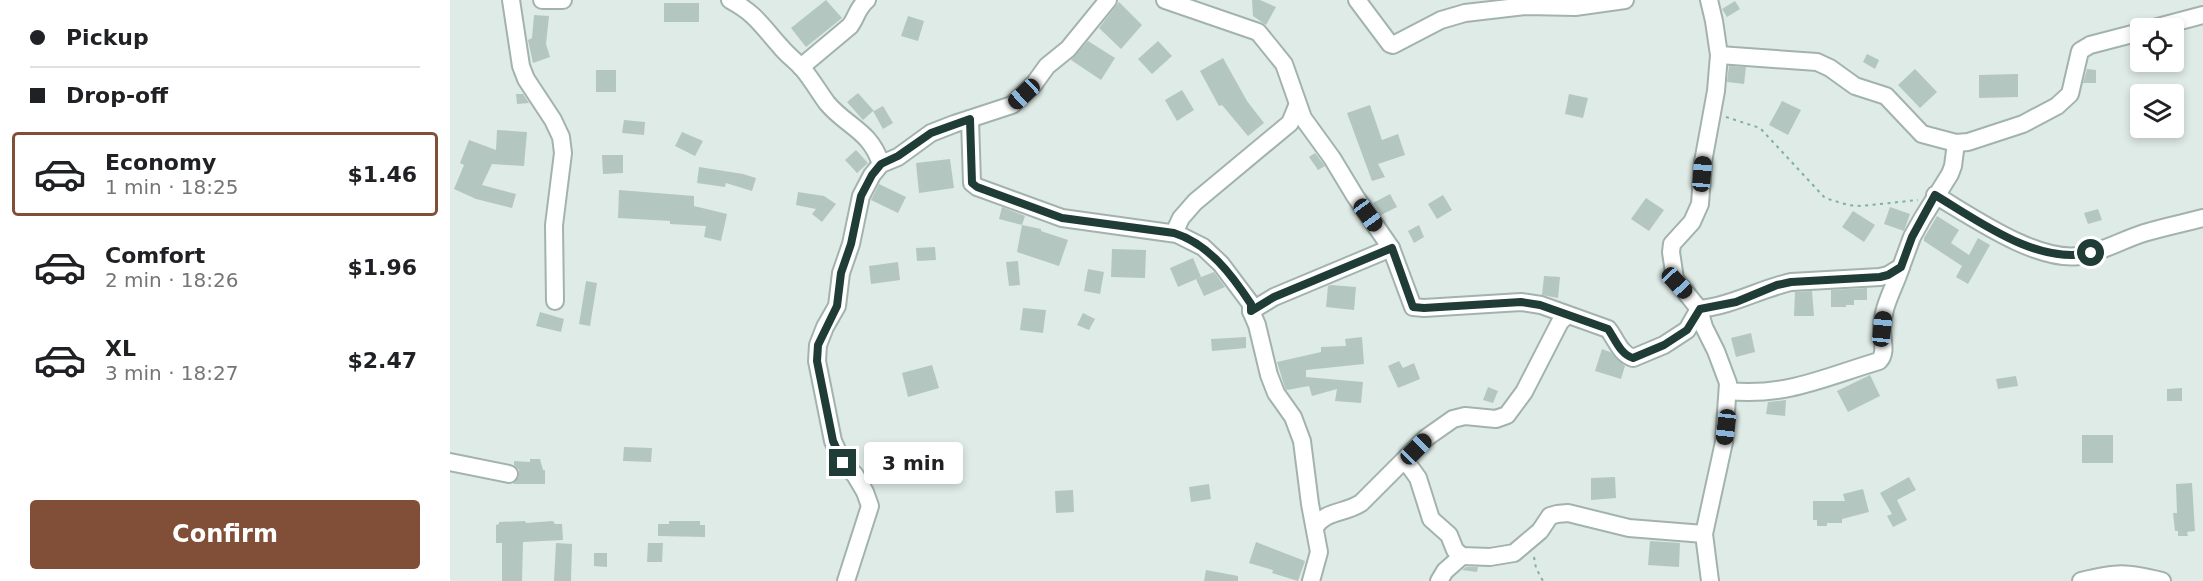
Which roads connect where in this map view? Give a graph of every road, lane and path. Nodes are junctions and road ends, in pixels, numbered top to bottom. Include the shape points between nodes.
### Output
1 (511, 0) edge
2 (542, 0) edge
3 (563, 0) edge
4 (730, 0) edge
5 (867, 0) edge
6 (1108, 0) edge
7 (1166, 0) edge
8 (1357, 0) edge
9 (1625, 0) edge
10 (1708, 0) edge
11 (2203, 15) edge
12 (2184, 20) edge
13 (2130, 35) edge
14 (1719, 55) junction
15 (801, 67) junction
16 (1297, 106) junction
17 (1712, 114) junction
18 (970, 119) junction
19 (1956, 143) junction
20 (881, 164) junction
21 (1934, 198) junction
22 (2203, 218) edge
23 (1174, 233) junction
24 (1392, 248) junction
25 (1901, 267) junction
26 (555, 301) dead end
27 (1700, 309) junction
28 (1251, 311) junction
29 (1567, 315) junction
30 (1728, 391) junction
31 (1405, 460) junction
32 (450, 462) edge
33 (509, 474) dead end
34 (1315, 527) junction
35 (1704, 534) junction
36 (1530, 540) junction
37 (1462, 556) junction
38 (846, 581) edge
39 (1311, 581) edge
40 (1438, 581) edge
41 (1543, 581) edge
42 (1710, 581) edge
43 (2081, 581) edge
44 (2162, 581) edge

1 - 26 street via 521,66 561,137 563,153 554,225
2 - 3 street
4 - 15 street via 753,14
5 - 15 street via 850,26
6 - 18 street via 1068,49 1012,105
7 - 16 street via 1258,32 1284,64
8 - 9 street via 1393,45 1465,12 1526,6 1575,7
10 - 14 street
11 - 12 street
13 - 19 street via 2080,51 2070,94 2056,106 2023,124
14 - 17 street
14 - 19 street via 1824,64 1855,86 1886,96 1922,134
15 - 20 street via 828,104 866,136
16 - 23 street via 1290,123 1195,202
16 - 24 street
17 - 21 path via 1760,128 1825,198 1862,206
17 - 27 street via 1700,207 1671,248 1675,279
18 - 20 street via 931,133
18 - 23 street via 972,183 977,187 1062,218
19 - 21 street via 1953,166
20 - 38 street via 861,196 841,273 837,306 818,345 817,361 833,441 870,506
21 - 22 street via 1989,229 2052,253 2076,256
21 - 25 street via 1912,237
23 - 28 street via 1203,247 1221,264 1251,304
24 - 28 street via 1274,297
24 - 29 street via 1413,307 1521,302
25 - 27 street via 1880,277 1791,282 1736,302
25 - 30 street via 1884,306 1882,359 1787,390
27 - 29 street via 1687,330 1633,358 1628,357 1608,329
27 - 30 street via 1726,375
28 - 34 street via 1272,384 1293,417 1302,441
29 - 31 street via 1507,415 1496,419 1458,417 1426,438
30 - 35 street via 1724,442
31 - 34 street via 1361,503 1324,517
31 - 37 street via 1418,478 1431,519 1449,535
32 - 33 street
34 - 39 street via 1319,552
35 - 36 street via 1629,528 1568,513 1550,516
35 - 42 street
36 - 37 street via 1514,553
36 - 41 path
37 - 40 street
43 - 44 street via 2127,573

